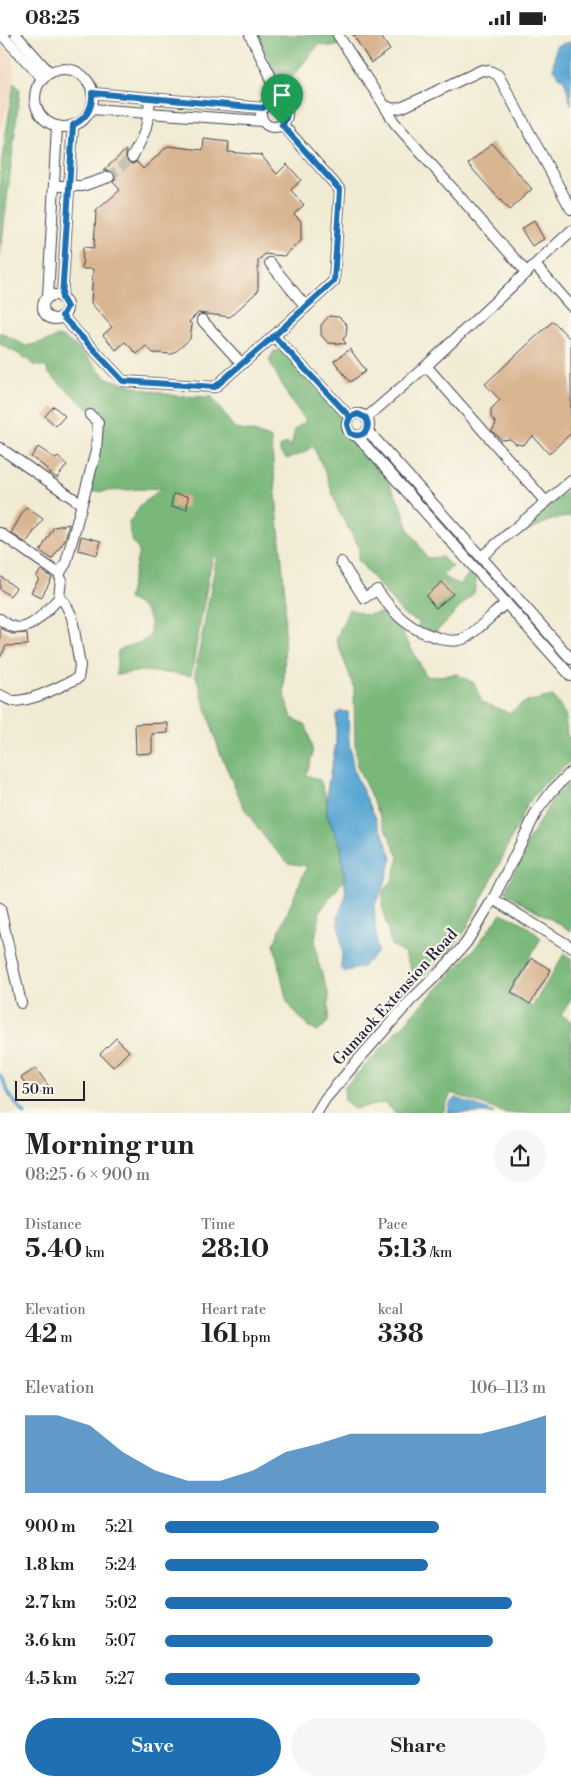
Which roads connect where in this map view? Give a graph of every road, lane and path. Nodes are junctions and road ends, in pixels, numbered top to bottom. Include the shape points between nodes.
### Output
1 (2, 35) edge
2 (16, 35) edge
3 (250, 35) edge
4 (338, 35) edge
5 (46, 76) junction
6 (92, 93) junction
7 (150, 98) junction
8 (274, 101) junction
9 (384, 105) junction
10 (263, 108) junction
11 (90, 109) junction
12 (149, 113) junction
13 (264, 121) junction
14 (73, 125) junction
15 (282, 125) junction
16 (58, 126) junction
17 (132, 157) tunnel mouth
18 (108, 177) tunnel mouth
19 (54, 186) junction
20 (69, 187) junction
21 (571, 209) edge
22 (571, 231) edge
23 (270, 263) dead end
24 (531, 269) junction
25 (48, 297) junction
26 (62, 298) junction
27 (571, 306) edge
28 (306, 307) junction
29 (62, 316) junction
30 (202, 320) dead end
31 (274, 336) junction
32 (242, 364) junction
33 (426, 366) junction
34 (90, 415) dead end
35 (350, 417) junction
36 (366, 418) junction
37 (367, 430) junction
38 (357, 436) junction
39 (0, 448) edge
40 (571, 481) edge
41 (546, 502) junction
42 (80, 503) junction
43 (0, 533) edge
44 (481, 557) junction
45 (341, 562) dead end
46 (59, 574) junction
47 (58, 598) junction
48 (506, 603) junction
49 (0, 619) edge
50 (571, 659) edge
51 (571, 675) edge
52 (0, 695) edge
53 (571, 772) edge
54 (493, 899) junction
55 (0, 908) edge
56 (571, 947) edge
57 (21, 1003) dead end
58 (316, 1113) edge

1 - 5 street
2 - 5 street
3 - 8 street via 270,75
4 - 9 street
5 - 6 street via 59,69 77,72 89,84
5 - 16 street via 37,87 37,107 48,122
6 - 7 street
6 - 11 street
7 - 10 street
7 - 12 street
8 - 10 street
8 - 15 street via 286,110
9 - 21 street via 393,109 403,107 482,70 498,75
9 - 24 street via 394,122
10 - 13 street
11 - 12 street
11 - 14 street
12 - 13 street
12 - 17 street via 144,136
13 - 15 street via 274,127
14 - 16 street
14 - 20 street
15 - 28 street via 340,190 334,281
16 - 19 street
18 - 20 street
19 - 20 street
19 - 25 street
20 - 26 street
22 - 24 street
23 - 28 street
24 - 27 street
24 - 33 street
25 - 26 street
25 - 29 street via 43,303 45,314 51,319
26 - 29 street via 67,307
28 - 31 street
29 - 32 street via 123,381 215,387
30 - 32 street
31 - 32 street
31 - 35 street
33 - 36 street
33 - 41 street
34 - 42 street via 98,423 96,451
35 - 36 street via 358,414
35 - 38 street via 348,429
36 - 37 street
37 - 38 street
37 - 44 street
38 - 48 street
39 - 42 street
40 - 41 street
41 - 44 street
42 - 46 street via 66,563
43 - 46 street
44 - 50 street
45 - 48 street via 364,598 377,590 410,626 446,640 465,638
46 - 47 street
47 - 49 street via 29,625 12,627
47 - 52 street via 65,603 72,617 80,666 78,678 27,699 12,701
48 - 51 street
53 - 54 street, Gumaok Extension Road via 538,811
54 - 56 street
54 - 58 street, Gumaok Extension Road via 466,943 410,1001
55 - 57 street

